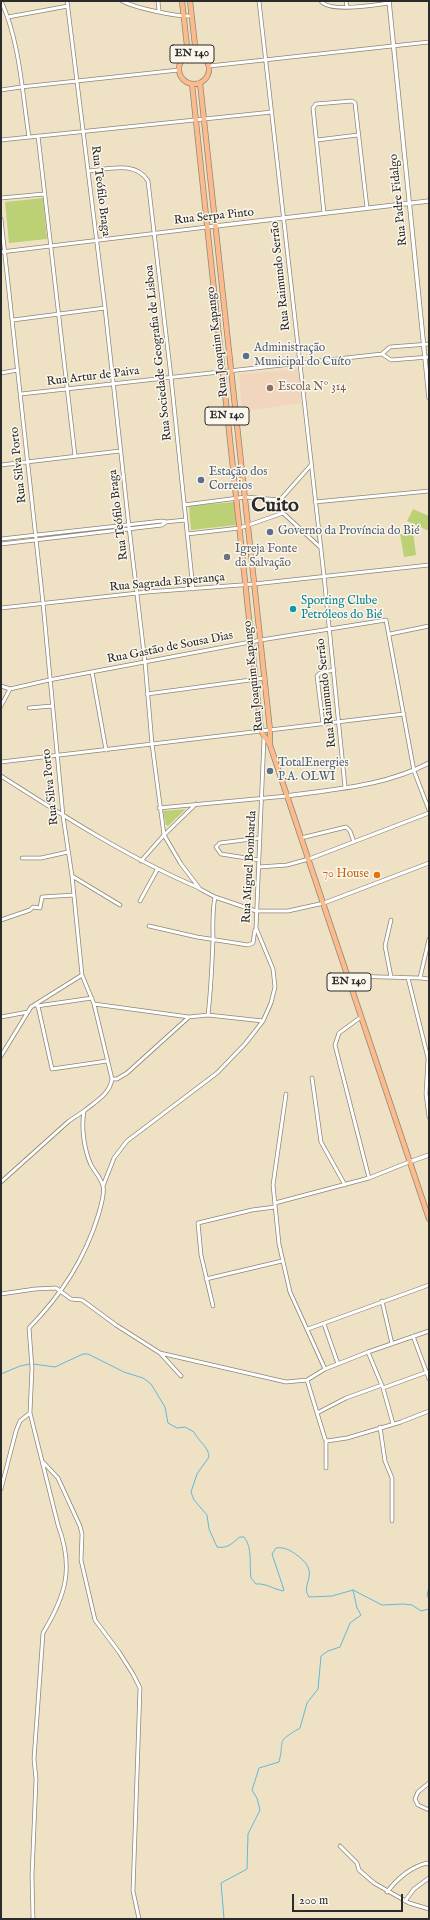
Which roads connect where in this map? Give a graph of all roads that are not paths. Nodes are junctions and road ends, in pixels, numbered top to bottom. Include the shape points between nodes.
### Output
1 (1, 1) edge
2 (66, 1) edge
3 (122, 1) edge
4 (158, 1) edge
5 (182, 1) edge
6 (190, 1) edge
7 (259, 1) edge
8 (321, 1) edge
9 (346, 1) edge
10 (389, 2) edge
11 (68, 6) junction
12 (347, 7) junction
13 (159, 11) junction
14 (192, 16) junction
15 (8, 17) junction
16 (184, 17) junction
17 (429, 42) edge
18 (393, 46) junction
19 (196, 54) junction
20 (188, 55) junction
21 (266, 61) junction
22 (209, 66) junction
23 (179, 70) junction
24 (78, 82) junction
25 (200, 83) junction
26 (192, 84) junction
27 (21, 86) junction
28 (1, 90) edge
29 (272, 112) junction
30 (204, 119) junction
31 (195, 120) junction
32 (84, 132) junction
33 (358, 135) junction
34 (38, 136) junction
35 (29, 137) junction
36 (1, 140) edge
37 (317, 140) junction
38 (89, 171) junction
39 (201, 172) junction
40 (210, 172) junction
41 (44, 194) junction
42 (1, 198) edge
43 (429, 201) edge
44 (410, 203) junction
45 (367, 208) junction
46 (324, 213) junction
47 (1, 219) edge
48 (284, 219) junction
49 (215, 226) junction
50 (207, 227) junction
51 (154, 234) junction
52 (97, 241) junction
53 (51, 246) junction
54 (3, 252) edge
55 (220, 276) junction
56 (212, 277) junction
57 (105, 308) junction
58 (60, 314) junction
59 (13, 320) junction
60 (226, 324) junction
61 (217, 325) junction
62 (424, 344) junction
63 (429, 344) edge
64 (382, 354) junction
65 (427, 357) edge
66 (300, 363) junction
67 (18, 370) junction
68 (222, 372) junction
69 (232, 372) junction
70 (1, 373) edge
71 (171, 376) junction
72 (114, 384) junction
73 (68, 388) junction
74 (21, 394) junction
75 (429, 398) edge
76 (229, 436) junction
77 (238, 436) junction
78 (120, 451) junction
79 (75, 456) junction
80 (27, 462) junction
81 (1, 465) edge
82 (311, 465) junction
83 (429, 491) edge
84 (246, 497) junction
85 (237, 498) junction
86 (280, 500) junction
87 (315, 502) junction
88 (184, 505) junction
89 (283, 513) junction
90 (185, 520) junction
91 (166, 522) junction
92 (128, 524) junction
93 (249, 526) junction
94 (106, 527) junction
95 (240, 528) junction
96 (90, 529) junction
97 (129, 529) junction
98 (62, 532) junction
99 (106, 532) junction
100 (90, 534) junction
101 (187, 534) junction
102 (35, 535) junction
103 (63, 537) junction
104 (7, 538) junction
105 (1, 539) edge
106 (36, 540) junction
107 (1, 544) edge
108 (8, 544) junction
109 (320, 547) junction
110 (429, 564) edge
111 (324, 576) junction
112 (246, 584) junction
113 (254, 584) junction
114 (193, 589) junction
115 (138, 594) junction
116 (43, 603) junction
117 (1, 608) edge
118 (249, 608) junction
119 (257, 608) junction
120 (258, 618) junction
121 (250, 619) junction
122 (429, 626) edge
123 (329, 628) junction
124 (390, 634) junction
125 (261, 640) junction
126 (252, 642) junction
127 (145, 662) junction
128 (334, 670) junction
129 (92, 672) junction
130 (265, 678) junction
131 (256, 679) junction
132 (50, 680) junction
133 (1, 686) edge
134 (10, 689) junction
135 (147, 694) junction
136 (1, 706) edge
137 (52, 706) junction
138 (29, 708) dead end
139 (404, 714) junction
140 (340, 722) junction
141 (323, 724) junction
142 (270, 730) junction
143 (261, 731) junction
144 (264, 738) junction
145 (152, 744) junction
146 (270, 745) junction
147 (106, 750) junction
148 (57, 756) junction
149 (1, 762) edge
150 (429, 763) edge
151 (414, 770) junction
152 (1, 776) edge
153 (345, 787) junction
154 (287, 796) junction
155 (262, 797) junction
156 (196, 804) junction
157 (159, 808) junction
158 (429, 811) edge
159 (63, 816) junction
160 (164, 835) junction
161 (260, 838) junction
162 (301, 838) junction
163 (354, 842) junction
164 (68, 852) junction
165 (22, 858) dead end
166 (309, 859) junction
167 (259, 860) junction
168 (141, 861) junction
169 (429, 862) edge
170 (259, 866) junction
171 (157, 870) junction
172 (72, 876) junction
173 (200, 889) junction
174 (74, 895) junction
175 (215, 897) junction
176 (140, 901) dead end
177 (324, 903) junction
178 (120, 905) dead end
179 (256, 911) junction
180 (1, 920) edge
181 (391, 920) dead end
182 (149, 926) dead end
183 (256, 928) junction
184 (213, 939) junction
185 (429, 939) edge
186 (82, 975) junction
187 (347, 976) junction
188 (392, 977) junction
189 (408, 978) junction
190 (420, 978) junction
191 (429, 979) edge
192 (92, 998) junction
193 (94, 1004) junction
194 (38, 1006) junction
195 (32, 1007) junction
196 (28, 1012) junction
197 (208, 1015) junction
198 (1, 1017) edge
199 (189, 1017) junction
200 (361, 1017) junction
201 (263, 1021) junction
202 (1, 1056) edge
203 (107, 1061) junction
204 (429, 1069) edge
205 (312, 1078) dead end
206 (112, 1079) junction
207 (286, 1094) dead end
208 (428, 1094) edge
209 (84, 1111) junction
210 (429, 1117) edge
211 (429, 1155) edge
212 (409, 1162) junction
213 (369, 1178) junction
214 (1, 1182) edge
215 (345, 1184) junction
216 (103, 1186) junction
217 (423, 1201) junction
218 (429, 1202) edge
219 (275, 1205) junction
220 (429, 1219) edge
221 (282, 1261) junction
222 (206, 1279) junction
223 (429, 1285) edge
224 (60, 1291) junction
225 (1, 1294) edge
226 (382, 1301) junction
227 (213, 1306) dead end
228 (324, 1324) junction
229 (308, 1329) junction
230 (429, 1330) edge
231 (413, 1336) junction
232 (392, 1344) junction
233 (368, 1352) junction
234 (160, 1353) junction
235 (338, 1364) junction
236 (325, 1370) junction
237 (427, 1372) junction
238 (181, 1376) dead end
239 (429, 1379) edge
240 (306, 1380) junction
241 (382, 1387) junction
242 (429, 1411) edge
243 (30, 1413) junction
244 (317, 1413) junction
245 (393, 1424) junction
246 (380, 1427) junction
247 (326, 1441) junction
248 (43, 1462) junction
249 (326, 1468) dead end
250 (1, 1488) edge
251 (392, 1521) dead end
252 (429, 1783) edge
253 (429, 1810) edge
254 (340, 1846) dead end
255 (429, 1865) edge
256 (429, 1878) edge
257 (387, 1892) junction
258 (404, 1900) junction
259 (429, 1909) edge
260 (33, 1919) edge
261 (139, 1919) edge

1 - 15 street
2 - 11 street, Rua Teófilo Braga
3 - 13 street
4 - 13 street
5 - 16 main road, EN 140
6 - 14 main road, EN 140
7 - 21 street, Rua Raimundo Serrão
8 - 12 street via 325,5
9 - 12 street
10 - 12 street
10 - 18 street, Rua Padre Fidalgo
11 - 15 street
11 - 24 street, Rua Teófilo Braga
13 - 16 street
14 - 16 street
14 - 19 main road, EN 140
15 - 27 street
16 - 20 main road, EN 140
17 - 18 street
18 - 21 street
18 - 44 street, Rua Padre Fidalgo
19 - 20 main road, EN 140
19 - 22 main road, EN 140 via 204,58
20 - 23 main road, EN 140 via 181,61
21 - 22 street
21 - 29 street, Rua Raimundo Serrão
22 - 25 main road, EN 140 via 208,76
23 - 24 street
23 - 26 main road, EN 140 via 183,80
24 - 27 street
24 - 32 street, Rua Teófilo Braga
25 - 26 main road
25 - 30 main road, Rua Joaquim Kapango / EN 140
26 - 31 main road, Rua Joaquim Kapango / EN 140
27 - 28 street
27 - 35 street
29 - 30 street
29 - 48 street, Rua Raimundo Serrão
30 - 31 street
30 - 40 main road, Rua Joaquim Kapango / EN 140
31 - 32 street
31 - 39 main road, Rua Joaquim Kapango / EN 140
32 - 34 street
32 - 38 street, Rua Teófilo Braga
33 - 37 street
33 - 37 street via 354,102 316,104 313,108
33 - 45 street
34 - 35 street
34 - 41 street
35 - 36 street
37 - 46 street
38 - 51 street, Rua Sociedade Geografia de Lisboa via 125,168 144,173 148,180
38 - 52 street, Rua Teófilo Braga
39 - 40 main road
39 - 50 main road, Rua Joaquim Kapango / EN 140
40 - 49 main road, Rua Joaquim Kapango / EN 140
41 - 42 street
41 - 53 street
43 - 44 street, Rua Serpa Pinto
44 - 45 street, Rua Serpa Pinto
44 - 62 street, Rua Padre Fidalgo
45 - 46 street, Rua Serpa Pinto
46 - 48 street, Rua Serpa Pinto
47 - 54 street, Rua Silva Porto
48 - 49 street, Rua Serpa Pinto
48 - 66 street, Rua Raimundo Serrão
49 - 50 street, Rua Serpa Pinto
49 - 55 main road, Rua Joaquim Kapango / EN 140
50 - 51 street, Rua Serpa Pinto
50 - 56 main road, Rua Joaquim Kapango / EN 140
51 - 52 street, Rua Serpa Pinto
51 - 71 street, Rua Sociedade Geografia de Lisboa
52 - 53 street, Rua Serpa Pinto
52 - 57 street, Rua Teófilo Braga
53 - 54 street, Rua Serpa Pinto
53 - 58 street
54 - 59 street, Rua Silva Porto
55 - 56 main road
55 - 60 main road, Rua Joaquim Kapango / EN 140
56 - 61 main road, Rua Joaquim Kapango / EN 140
57 - 58 street
57 - 72 street, Rua Teófilo Braga
58 - 59 street
58 - 73 street
59 - 67 street, Rua Silva Porto
60 - 61 main road
60 - 69 main road, Rua Joaquim Kapango / EN 140
61 - 68 main road, Rua Joaquim Kapango / EN 140
62 - 63 street
62 - 64 street via 390,348
62 - 65 street, Rua Padre Fidalgo
64 - 65 street via 391,360
64 - 66 street, Rua Artur de Paiva
65 - 75 street, Rua Padre Fidalgo
66 - 69 street, Rua Artur de Paiva
66 - 82 street, Rua Raimundo Serrão
67 - 70 street
67 - 74 street, Rua Silva Porto
68 - 69 street, Rua Artur de Paiva
68 - 71 street, Rua Artur de Paiva
68 - 76 main road, Rua Joaquim Kapango / EN 140
69 - 77 main road, Rua Joaquim Kapango / EN 140
71 - 72 street, Rua Artur de Paiva
71 - 88 street, Rua Sociedade Geografia de Lisboa
72 - 73 street, Rua Artur de Paiva
72 - 78 street, Rua Teófilo Braga
73 - 74 street, Rua Artur de Paiva
73 - 79 street
74 - 80 street, Rua Silva Porto
76 - 77 main road
76 - 85 main road, Rua Joaquim Kapango / EN 140
77 - 84 main road, Rua Joaquim Kapango / EN 140
78 - 79 street
78 - 92 street, Rua Teófilo Braga
79 - 80 street
80 - 81 street
80 - 102 street, Rua Silva Porto
82 - 86 street
82 - 87 street, Rua Raimundo Serrão
83 - 87 street
84 - 85 street
84 - 86 street
84 - 93 main road, Rua Joaquim Kapango / EN 140
85 - 88 street
85 - 95 main road, Rua Joaquim Kapango / EN 140
86 - 89 street
87 - 109 street, Rua Raimundo Serrão
88 - 90 street, Rua Sociedade Geografia de Lisboa
89 - 93 street
89 - 109 street
90 - 91 street
90 - 101 street, Rua Sociedade Geografia de Lisboa
91 - 92 street
91 - 97 street via 162,525
92 - 94 street
92 - 97 street, Rua Teófilo Braga
93 - 95 street
93 - 113 main road, Rua Joaquim Kapango / EN 140
94 - 96 street
94 - 99 street
95 - 101 street
95 - 112 main road, Rua Joaquim Kapango / EN 140
96 - 98 street
96 - 100 street
97 - 99 street
97 - 115 street, Rua Teófilo Braga
98 - 102 street
98 - 103 street
99 - 100 street
100 - 103 street
101 - 114 street, Rua Sociedade Geografia de Lisboa
102 - 104 street
102 - 106 street, Rua Silva Porto
103 - 106 street
104 - 105 street
104 - 108 street
106 - 108 street
106 - 116 street, Rua Silva Porto
107 - 108 street
109 - 111 street, Rua Raimundo Serrão
110 - 111 street, Rua Sagrada Esperança
111 - 113 street, Rua Sagrada Esperança
111 - 123 street, Rua Raimundo Serrão
112 - 113 street, Rua Sagrada Esperança
112 - 114 street, Rua Sagrada Esperança
112 - 118 main road, Rua Joaquim Kapango / EN 140
113 - 119 main road, Rua Joaquim Kapango / EN 140
114 - 115 street, Rua Sagrada Esperança
115 - 116 street, Rua Sagrada Esperança
115 - 127 street, Rua Teófilo Braga
116 - 117 street, Rua Sagrada Esperança
116 - 132 street, Rua Silva Porto
118 - 119 main road
118 - 121 main road, Rua Joaquim Kapango / EN 140
119 - 120 main road, Rua Joaquim Kapango / EN 140
120 - 121 main road
120 - 125 main road, Rua Joaquim Kapango / EN 140
121 - 126 main road, Rua Joaquim Kapango / EN 140
122 - 124 street
123 - 124 street, Rua Gastão de Sousa Dias via 384,620 387,621
123 - 125 street, Rua Gastão de Sousa Dias
123 - 128 street, Rua Raimundo Serrão
124 - 139 street, Rua Gastão de Sousa Dias
125 - 126 street, Rua Gastão de Sousa Dias
125 - 130 main road, Rua Joaquim Kapango / EN 140
126 - 127 street, Rua Gastão de Sousa Dias
126 - 131 main road, Rua Joaquim Kapango / EN 140
127 - 129 street, Rua Gastão de Sousa Dias
127 - 135 street, Rua Teófilo Braga
128 - 140 street, Rua Raimundo Serrão
128 - 141 street via 317,676
129 - 132 street, Rua Gastão de Sousa Dias
129 - 147 street
130 - 131 street
130 - 142 main road, Rua Joaquim Kapango / EN 140
131 - 135 street
131 - 143 main road, Rua Joaquim Kapango / EN 140
132 - 134 street, Rua Gastão de Sousa Dias
132 - 137 street, Rua Silva Porto
133 - 134 street
134 - 136 street
135 - 145 street, Rua Teófilo Braga
137 - 138 street
137 - 148 street, Rua Silva Porto
139 - 140 street
139 - 151 street, Rua Gastão de Sousa Dias
140 - 141 street
140 - 153 street, Rua Raimundo Serrão
141 - 142 street
142 - 143 street
142 - 146 main road, Rua Joaquim Kapango / EN 140
143 - 144 main road, Rua Joaquim Kapango / EN 140
143 - 145 street
144 - 146 main road, Rua Joaquim Kapango / EN 140
144 - 155 street, Rua Miguel Bombarda
145 - 147 street
145 - 157 street, Rua Teófilo Braga
146 - 154 main road, EN 140
147 - 148 street
148 - 149 street
148 - 159 street, Rua Silva Porto
150 - 151 street
151 - 153 street via 377,783
151 - 158 street, Rua Gastão de Sousa Dias
152 - 159 street
153 - 154 street
154 - 155 street
154 - 162 main road, EN 140
155 - 156 street
155 - 161 street, Rua Miguel Bombarda
156 - 157 street
156 - 160 street
157 - 160 street, Rua Teófilo Braga
158 - 163 street
159 - 164 street, Rua Silva Porto
159 - 168 street
160 - 168 street
160 - 173 street, Rua Teófilo Braga
161 - 167 street, Rua Miguel Bombarda
161 - 167 street via 220,842 216,847 221,854
162 - 163 street via 346,827
162 - 166 main road, EN 140
163 - 166 street
164 - 165 street via 41,858
164 - 172 street, Rua Silva Porto
166 - 170 street via 287,865
166 - 177 main road, EN 140
167 - 170 street, Rua Miguel Bombarda
168 - 171 street
169 - 177 street, Rua Teófilo Braga
170 - 179 street, Rua Miguel Bombarda
171 - 173 street
171 - 176 street
172 - 174 street, Rua Silva Porto
172 - 178 street
173 - 175 street, Rua Teófilo Braga
174 - 180 street via 42,897 40,908 33,907
174 - 186 street, Rua Silva Porto
175 - 179 street, Rua Teófilo Braga
175 - 184 street via 212,910
177 - 179 street, Rua Teófilo Braga via 288,911
177 - 187 main road, EN 140
179 - 183 street, Rua Miguel Bombarda
181 - 188 street via 385,946
182 - 184 street
183 - 184 street via 254,940 250,945
183 - 201 street, Rua Miguel Bombarda via 276,981 273,997
184 - 197 street
185 - 190 street
186 - 192 street, Rua Silva Porto
186 - 195 street
187 - 188 street
187 - 200 main road, EN 140
188 - 189 street
189 - 190 street
189 - 204 street via 427,1049
190 - 191 street
192 - 193 street, Rua Silva Porto
192 - 194 street
193 - 199 street
193 - 203 street, Rua Silva Porto
194 - 195 street
194 - 203 street via 52,1069
195 - 196 street
196 - 198 street
196 - 202 street
197 - 199 street
197 - 201 street
199 - 206 street via 127,1073
200 - 212 main road, EN 140
200 - 213 street via 339,1033 335,1045
201 - 216 street, Rua Miguel Bombarda via 245,1044 216,1073 127,1142 114,1158
203 - 206 street, Rua Silva Porto
204 - 208 street
205 - 215 street via 321,1142
206 - 209 street via 104,1096
207 - 219 street via 274,1178
208 - 210 street
209 - 214 street via 69,1121
209 - 216 street via 82,1127 87,1154
211 - 212 street
212 - 213 street
212 - 217 main road, EN 140
213 - 215 street
215 - 219 street
216 - 224 street via 102,1201 94,1228 73,1274
217 - 218 street
217 - 220 main road, EN 140
219 - 221 street
219 - 222 street via 198,1223
221 - 222 street
221 - 229 street via 290,1292
222 - 227 street
223 - 226 street
224 - 225 street via 53,1288
224 - 234 street via 70,1299 82,1300
224 - 243 street via 29,1328 32,1368
226 - 228 street
226 - 232 street
228 - 229 street
228 - 235 street
229 - 236 street
230 - 231 street
231 - 232 street
231 - 237 street
232 - 233 street
233 - 235 street
233 - 241 street
234 - 238 street
234 - 240 street via 286,1382
235 - 236 street
236 - 240 street
237 - 239 street
237 - 241 street
240 - 244 street
241 - 244 street via 346,1398
241 - 245 street
242 - 245 street
243 - 248 street
243 - 250 street via 20,1422 16,1431
244 - 247 street
245 - 246 street
246 - 247 street via 347,1438
246 - 251 street via 385,1461 392,1478
247 - 249 street
248 - 260 street via 65,1550 66,1582 53,1616 43,1633 34,1759 36,1779
248 - 261 street via 58,1478 80,1526 81,1560 95,1620 119,1652 140,1688 134,1891
252 - 253 street via 418,1792 415,1799 418,1805
254 - 257 street via 357,1863 359,1870
255 - 257 street via 424,1864 407,1873
256 - 258 street
257 - 258 street
258 - 259 street

